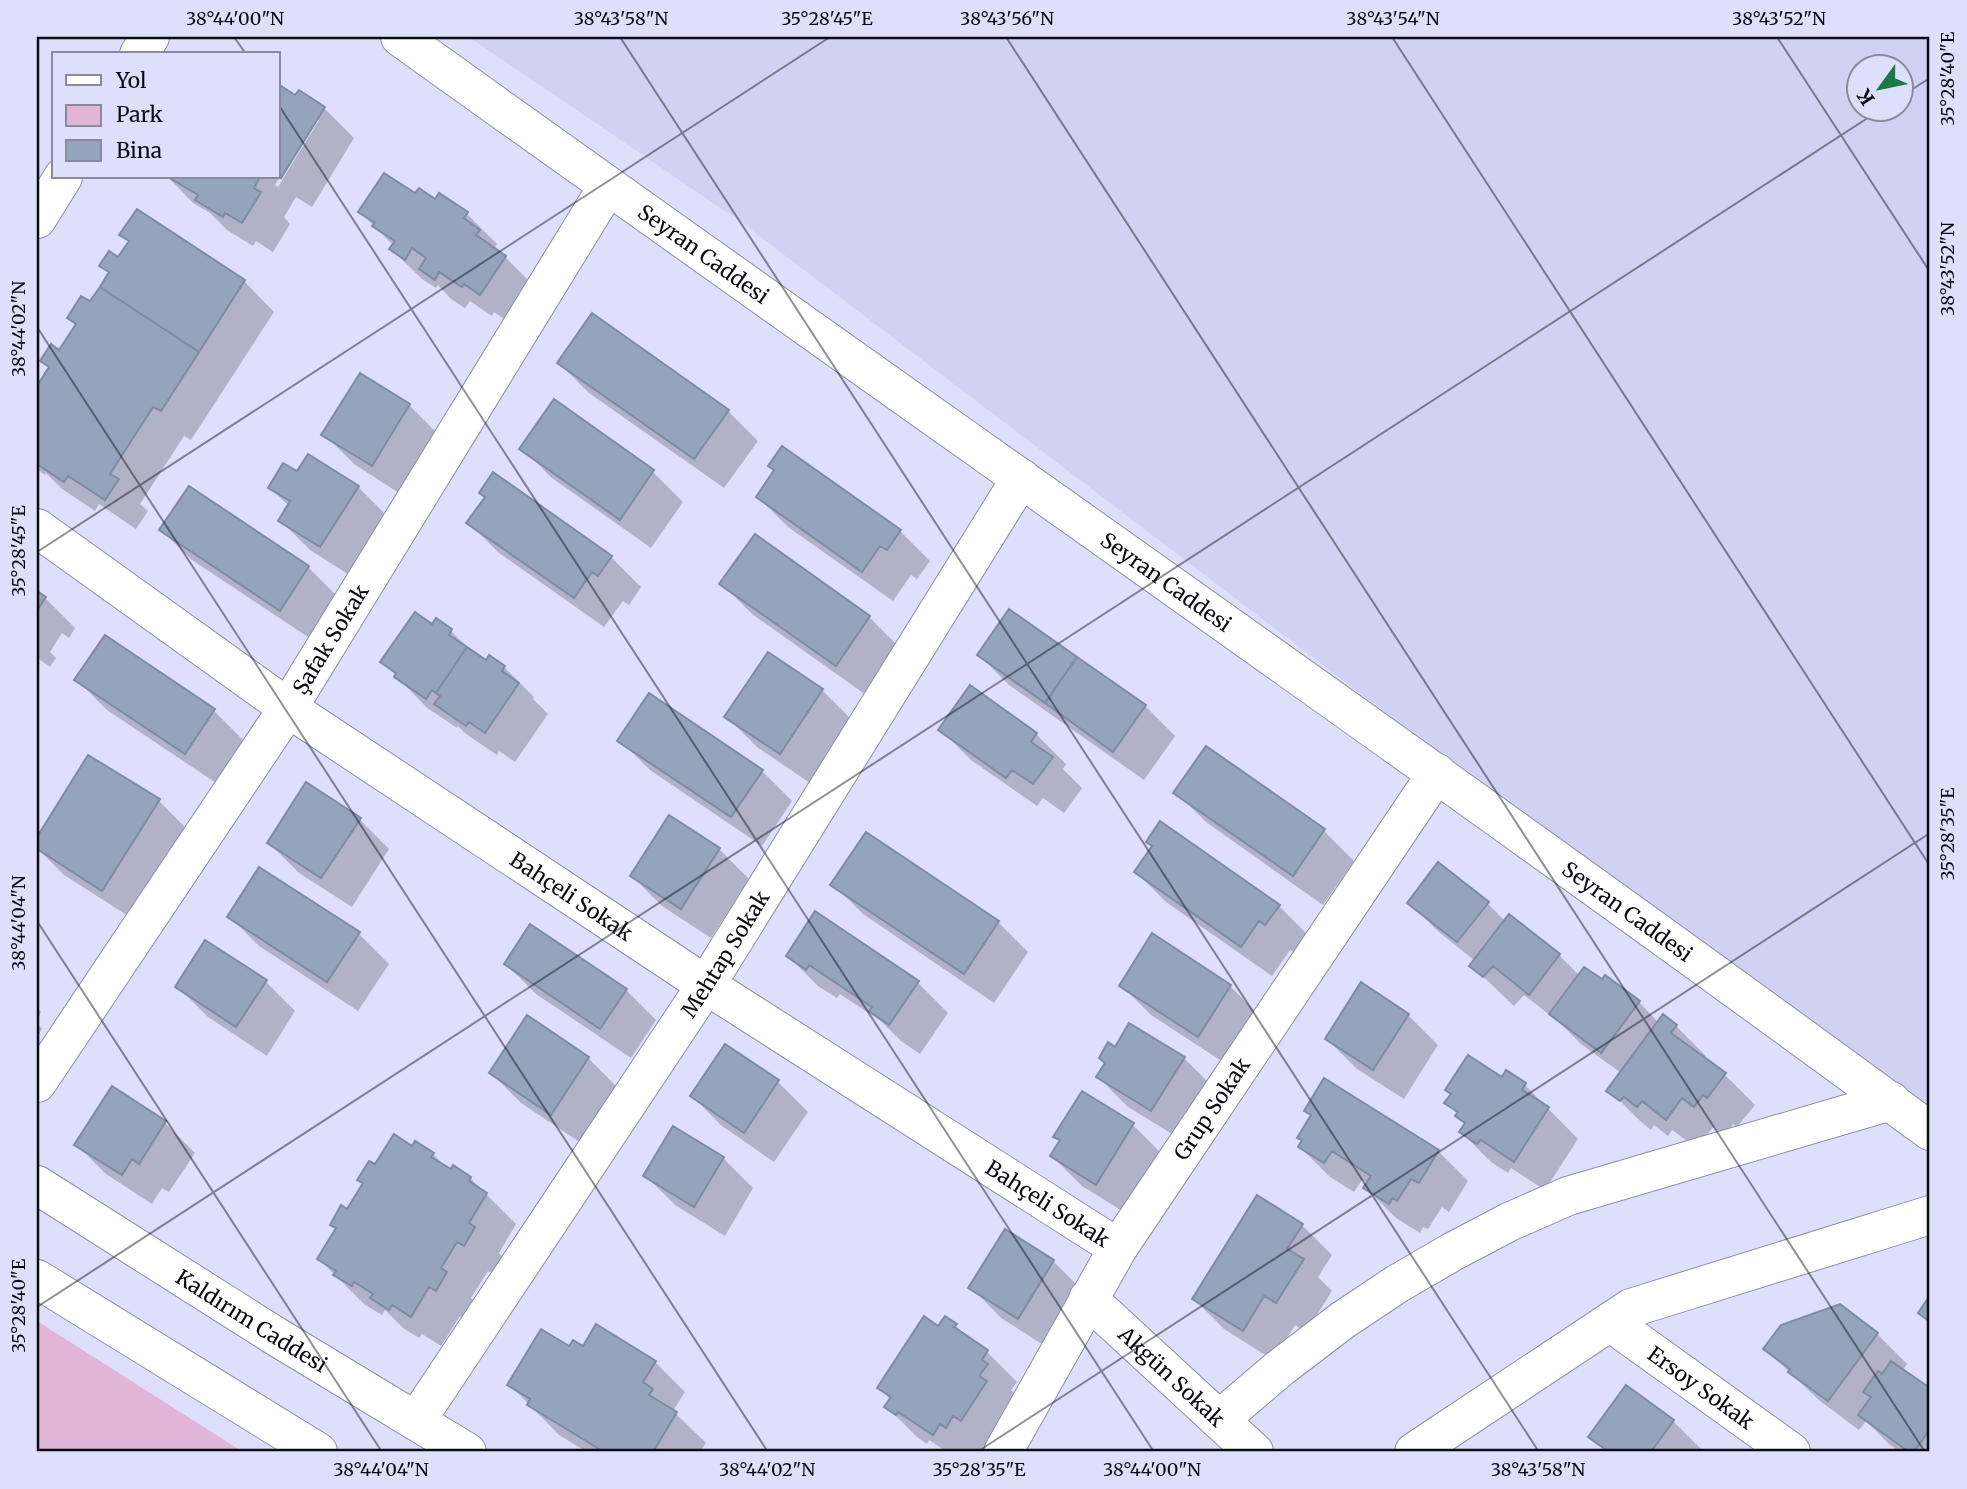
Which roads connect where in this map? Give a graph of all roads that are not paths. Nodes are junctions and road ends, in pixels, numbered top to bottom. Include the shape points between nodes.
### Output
1 (150, 37) edge
2 (400, 37) edge
3 (140, 52) edge
4 (62, 178) edge
5 (608, 187) junction
6 (37, 219) edge
7 (1021, 478) junction
8 (37, 528) edge
9 (288, 708) junction
10 (1437, 773) junction
11 (706, 985) junction
12 (37, 1083) edge
13 (1891, 1101) junction
14 (1930, 1131) edge
15 (37, 1185) edge
16 (1930, 1214) edge
17 (1118, 1248) junction
18 (37, 1279) edge
19 (1088, 1299) junction
20 (1610, 1322) junction
21 (1219, 1420) junction
22 (416, 1421) junction
23 (318, 1452) edge
24 (467, 1452) edge
25 (1003, 1452) edge
26 (1254, 1452) edge
27 (1414, 1452) edge
28 (1791, 1452) edge

1 - 3 street
2 - 5 street, Seyran Caddesi
4 - 6 street
5 - 7 street, Seyran Caddesi
5 - 9 street, Şafak Sokak
7 - 10 street, Seyran Caddesi
7 - 11 street, Mehtap Sokak
8 - 9 street, Bahçeli Sokak
9 - 11 street, Bahçeli Sokak
9 - 12 street, Şafak Sokak
10 - 13 street, Seyran Caddesi
10 - 17 street, Grup Sokak
11 - 17 street, Bahçeli Sokak
11 - 22 street, Mehtap Sokak
13 - 14 street, Seyran Caddesi
13 - 21 street via 1568,1196 1509,1222 1397,1284 1343,1320
15 - 22 street, Kaldırım Caddesi
16 - 20 street via 1631,1308
17 - 19 street, Grup Sokak
18 - 23 street
19 - 21 street, Akgün Sokak
19 - 25 street, Grup Sokak
20 - 27 street
20 - 28 street, Ersoy Sokak
21 - 26 street, Akgün Sokak
22 - 24 street, Kaldırım Caddesi

